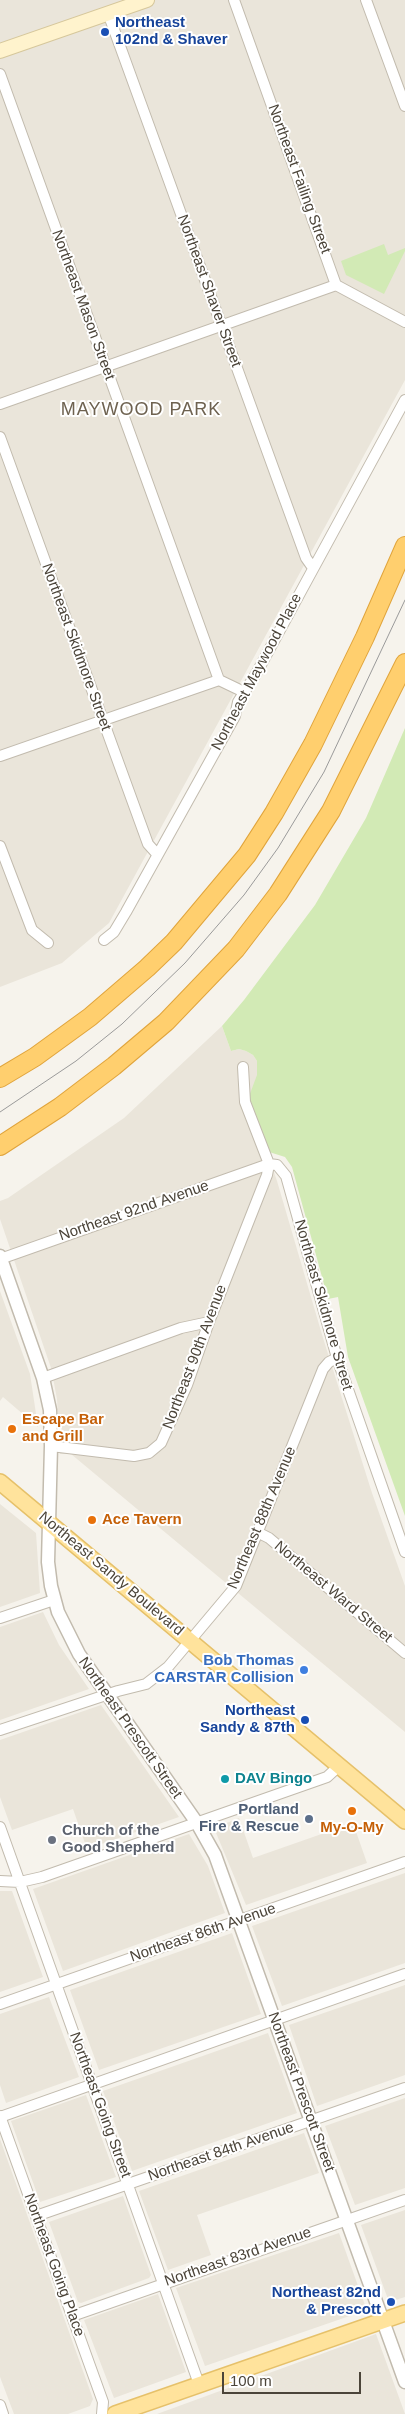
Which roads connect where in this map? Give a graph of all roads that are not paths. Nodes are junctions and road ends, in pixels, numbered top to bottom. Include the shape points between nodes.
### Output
1 (234, 0) edge
2 (366, 0) edge
3 (142, 1) edge
4 (108, 13) junction
5 (0, 51) edge
6 (0, 74) edge
7 (405, 106) edge
8 (336, 285) junction
9 (405, 322) edge
10 (222, 325) junction
11 (105, 366) junction
12 (405, 400) edge
13 (0, 404) edge
14 (0, 437) edge
15 (405, 546) edge
16 (313, 568) junction
17 (405, 663) edge
18 (219, 680) junction
19 (244, 692) junction
20 (103, 720) junction
21 (0, 756) edge
22 (0, 846) edge
23 (157, 854) junction
24 (104, 940) dead end
25 (48, 944) dead end
26 (243, 1067) dead end
27 (2, 1076) edge
28 (0, 1146) edge
29 (268, 1164) junction
30 (0, 1258) edge
31 (209, 1322) junction
32 (337, 1358) junction
33 (43, 1378) junction
34 (51, 1446) junction
35 (0, 1482) edge
36 (49, 1523) junction
37 (258, 1533) junction
38 (405, 1552) edge
39 (54, 1600) junction
40 (0, 1618) edge
41 (191, 1641) junction
42 (405, 1653) edge
43 (107, 1695) junction
44 (0, 1730) edge
45 (339, 1766) junction
46 (405, 1821) edge
47 (197, 1823) junction
48 (0, 1826) edge
49 (405, 1862) edge
50 (0, 1881) edge
51 (20, 1882) junction
52 (239, 1920) junction
53 (405, 1974) edge
54 (57, 1985) junction
55 (0, 2004) edge
56 (275, 2020) junction
57 (93, 2084) junction
58 (405, 2088) edge
59 (0, 2116) edge
60 (311, 2120) junction
61 (129, 2184) junction
62 (405, 2200) edge
63 (36, 2216) junction
64 (347, 2220) junction
65 (164, 2283) junction
66 (405, 2313) edge
67 (72, 2316) junction
68 (383, 2320) junction
69 (405, 2382) edge
70 (199, 2384) junction
71 (0, 2405) edge
72 (3, 2414) edge
73 (102, 2414) edge
74 (115, 2414) edge

1 - 8 street, Northeast Failing Street
2 - 7 street
3 - 4 main road
4 - 5 main road
4 - 10 street, Northeast Shaver Street
6 - 11 street, Northeast Mason Street
8 - 9 street
8 - 10 street
10 - 11 street
10 - 16 street, Northeast Shaver Street via 306,558
11 - 13 street
11 - 18 street, Northeast Mason Street
12 - 16 street, Northeast Maywood Place
14 - 20 street, Northeast Skidmore Street
15 - 27 highway via 313,744 274,813 246,854 192,922 147,968 90,1017
16 - 19 street, Northeast Maywood Place
17 - 28 highway via 331,811 273,901 236,949 134,1050 60,1107
18 - 19 street
18 - 20 street
19 - 23 street, Northeast Maywood Place via 235,716
20 - 21 street
20 - 23 street, Northeast Skidmore Street via 148,844
22 - 25 street via 32,930
23 - 24 street, Northeast Maywood Place via 114,932
26 - 29 street via 246,1102
29 - 30 street, Northeast 92nd Avenue
29 - 31 street, Northeast 90th Avenue via 267,1175
29 - 32 street, Northeast Skidmore Street via 277,1165 286,1176
30 - 33 street, Northeast Prescott Street
31 - 33 street via 181,1328
31 - 34 street, Northeast 90th Avenue via 187,1385 161,1443 153,1451 134,1456
32 - 37 street, Northeast 88th Avenue via 323,1368
32 - 38 street, Northeast Skidmore Street
33 - 34 street, Northeast Prescott Street via 50,1410
34 - 36 street, Northeast Prescott Street
35 - 36 main road, Northeast Sandy Boulevard
36 - 39 street, Northeast Prescott Street via 48,1562
36 - 41 main road, Northeast Sandy Boulevard
37 - 41 street, Northeast 88th Avenue via 231,1594
37 - 42 street, Northeast Ward Street via 269,1538
39 - 40 street
39 - 43 street, Northeast Prescott Street via 71,1642
41 - 43 street, Northeast 88th Avenue via 154,1679
41 - 45 main road, Northeast Sandy Boulevard
43 - 44 street, Northeast 88th Avenue
43 - 47 street, Northeast Prescott Street
45 - 46 main road, Northeast Sandy Boulevard
45 - 47 street via 327,1777
47 - 51 street
47 - 52 street, Northeast Prescott Street via 215,1855
48 - 51 street, Northeast Going Street
49 - 52 street, Northeast 86th Avenue
50 - 51 street
51 - 54 street, Northeast Going Street
52 - 54 street, Northeast 86th Avenue
52 - 56 street, Northeast Prescott Street
53 - 56 street
54 - 55 street, Northeast 86th Avenue
54 - 57 street, Northeast Going Street
56 - 57 street
56 - 60 street, Northeast Prescott Street
57 - 59 street
57 - 61 street, Northeast Going Street
58 - 60 street, Northeast 84th Avenue
59 - 63 street, Northeast Going Place
60 - 61 street, Northeast 84th Avenue
60 - 64 street, Northeast Prescott Street
61 - 63 street, Northeast 84th Avenue
61 - 65 street, Northeast Going Street
62 - 64 street, Northeast 83rd Avenue
63 - 67 street, Northeast Going Place
64 - 65 street, Northeast 83rd Avenue
64 - 68 street, Northeast Prescott Street
65 - 67 street, Northeast 83rd Avenue
65 - 70 street, Northeast Going Street
66 - 68 main road
67 - 73 street, Northeast Going Place via 103,2402
68 - 69 street, Northeast Prescott Street
68 - 70 main road
70 - 74 main road
71 - 72 street

